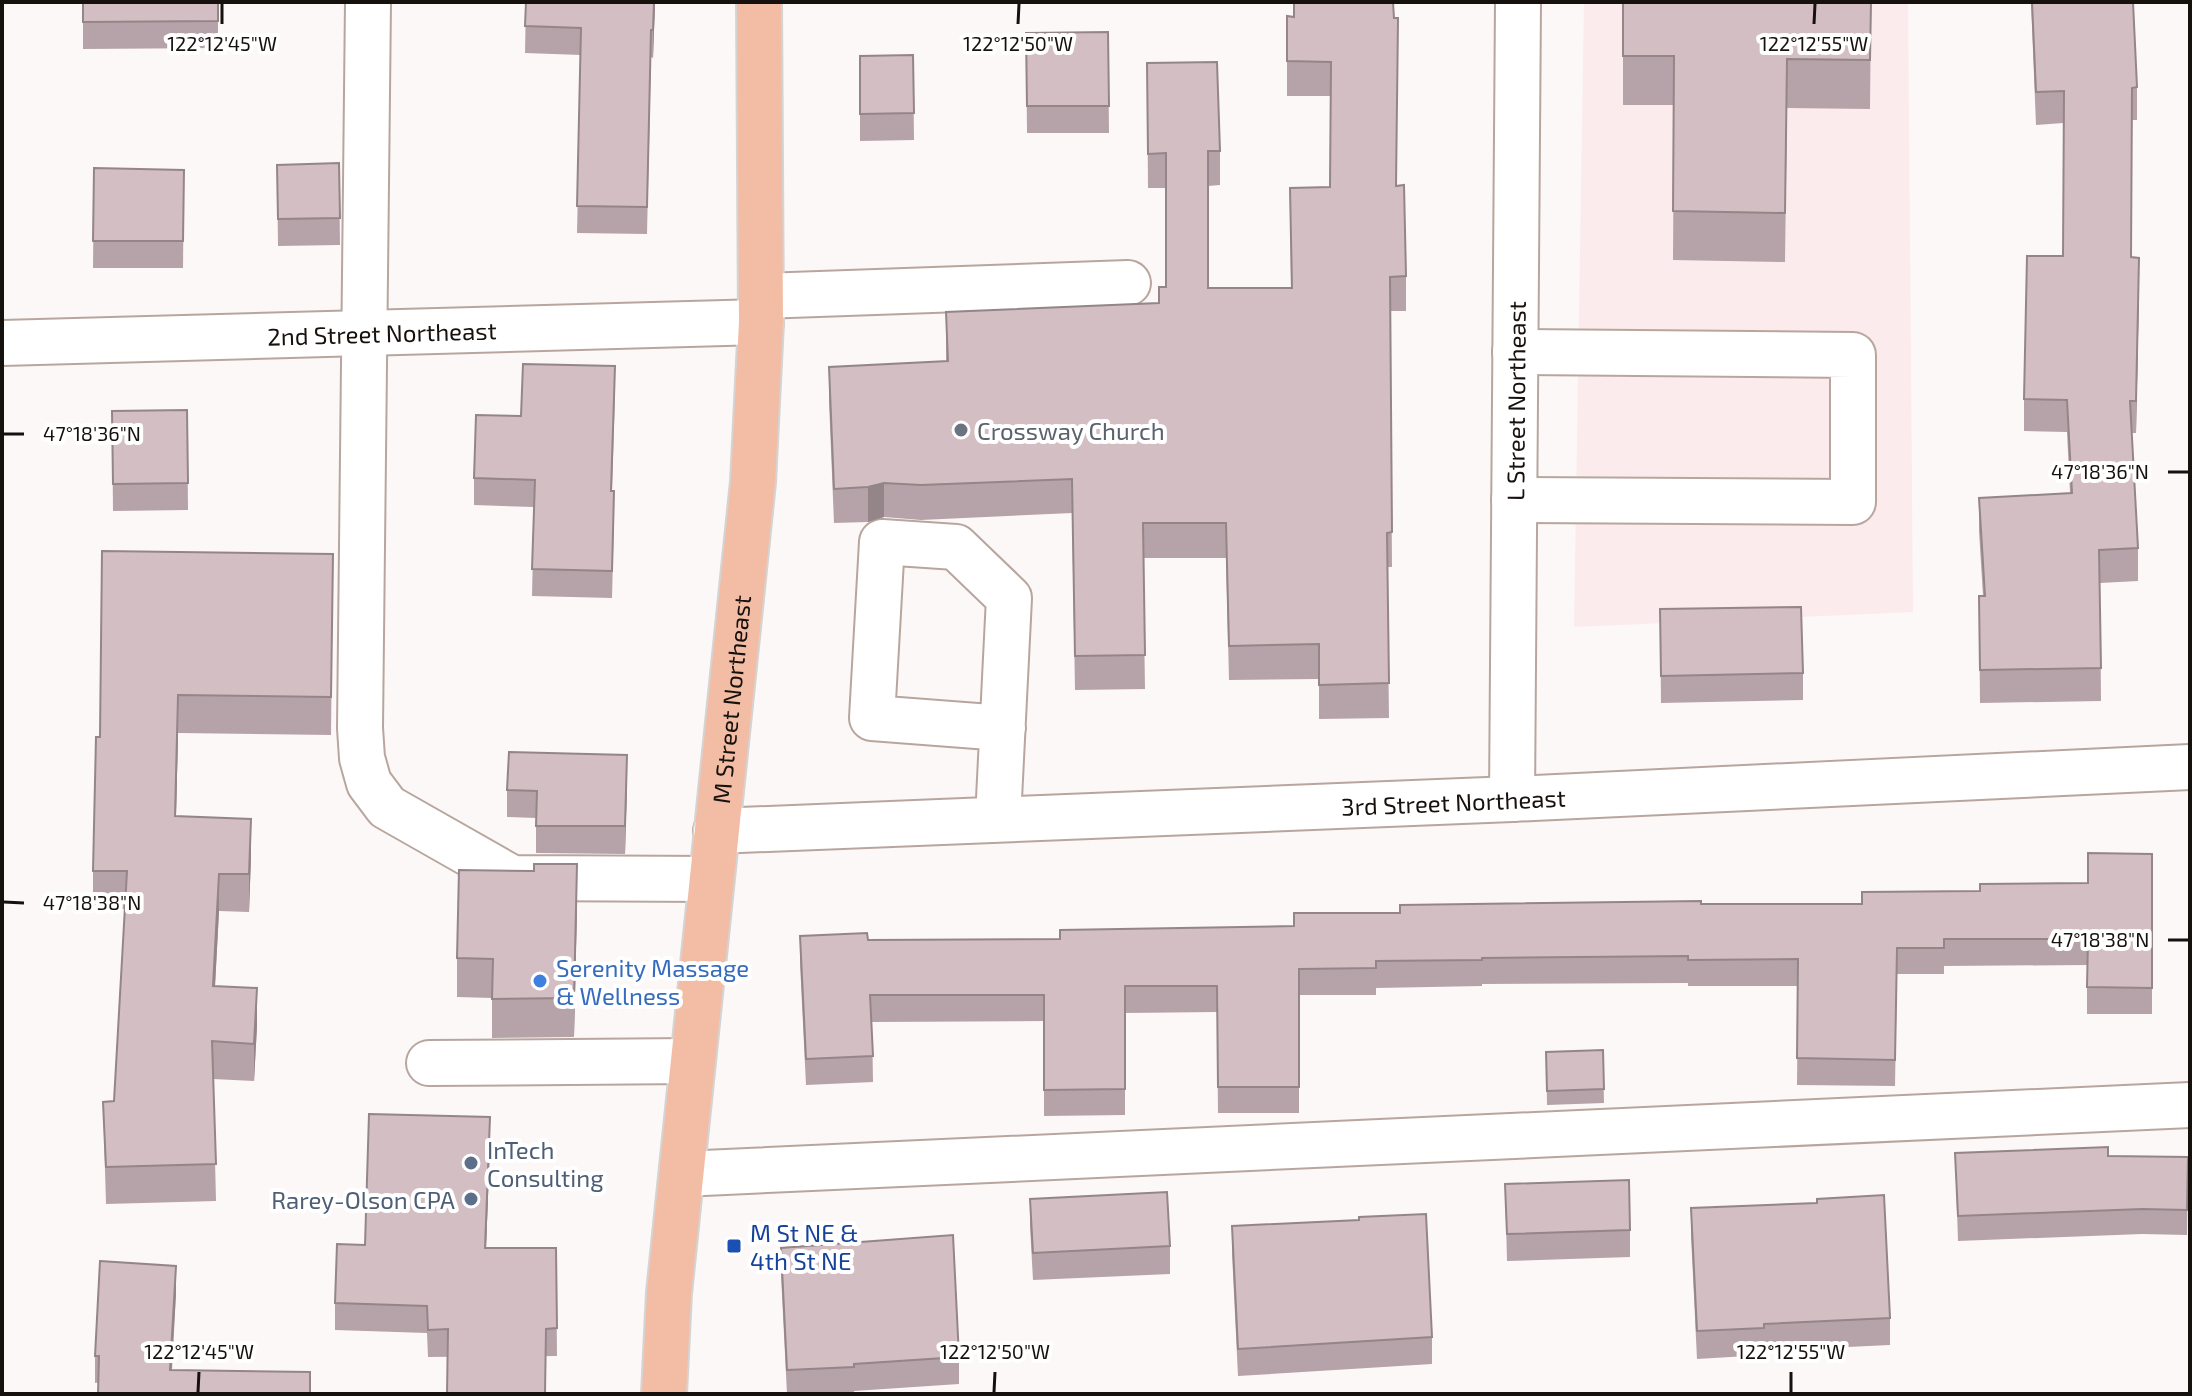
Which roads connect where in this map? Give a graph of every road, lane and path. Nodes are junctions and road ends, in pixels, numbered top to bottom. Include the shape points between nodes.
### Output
1 (368, 2) edge
2 (759, 2) edge
3 (1518, 2) edge
4 (1128, 283) dead end
5 (761, 309) junction
6 (366, 333) junction
7 (2, 343) edge
8 (1515, 352) junction
9 (1514, 500) junction
10 (1003, 728) junction
11 (2190, 767) edge
12 (1512, 799) junction
13 (998, 819) junction
14 (716, 831) junction
15 (711, 879) junction
16 (692, 1061) junction
17 (429, 1063) dead end
18 (2190, 1105) edge
19 (682, 1174) junction
20 (664, 1394) edge

1 - 6 street
2 - 5 main road, M Street Northeast
3 - 8 street, L Street Northeast
4 - 5 street, 2nd Street Northeast
5 - 6 street, 2nd Street Northeast
5 - 14 main road, M Street Northeast via 753,482
6 - 7 street, 2nd Street Northeast
6 - 15 street via 360,728 369,783 387,807 512,878
8 - 9 street, L Street Northeast
8 - 9 street via 1853,355 1853,502
9 - 12 street, L Street Northeast
10 - 10 street via 1009,598 956,547 882,542 872,718
10 - 13 street
11 - 12 street, 3rd Street Northeast
12 - 13 street, 3rd Street Northeast
13 - 14 street, 3rd Street Northeast
14 - 15 main road, M Street Northeast
15 - 16 main road, M Street Northeast
16 - 17 street
16 - 19 main road, M Street Northeast
18 - 19 street
19 - 20 main road, M Street Northeast

